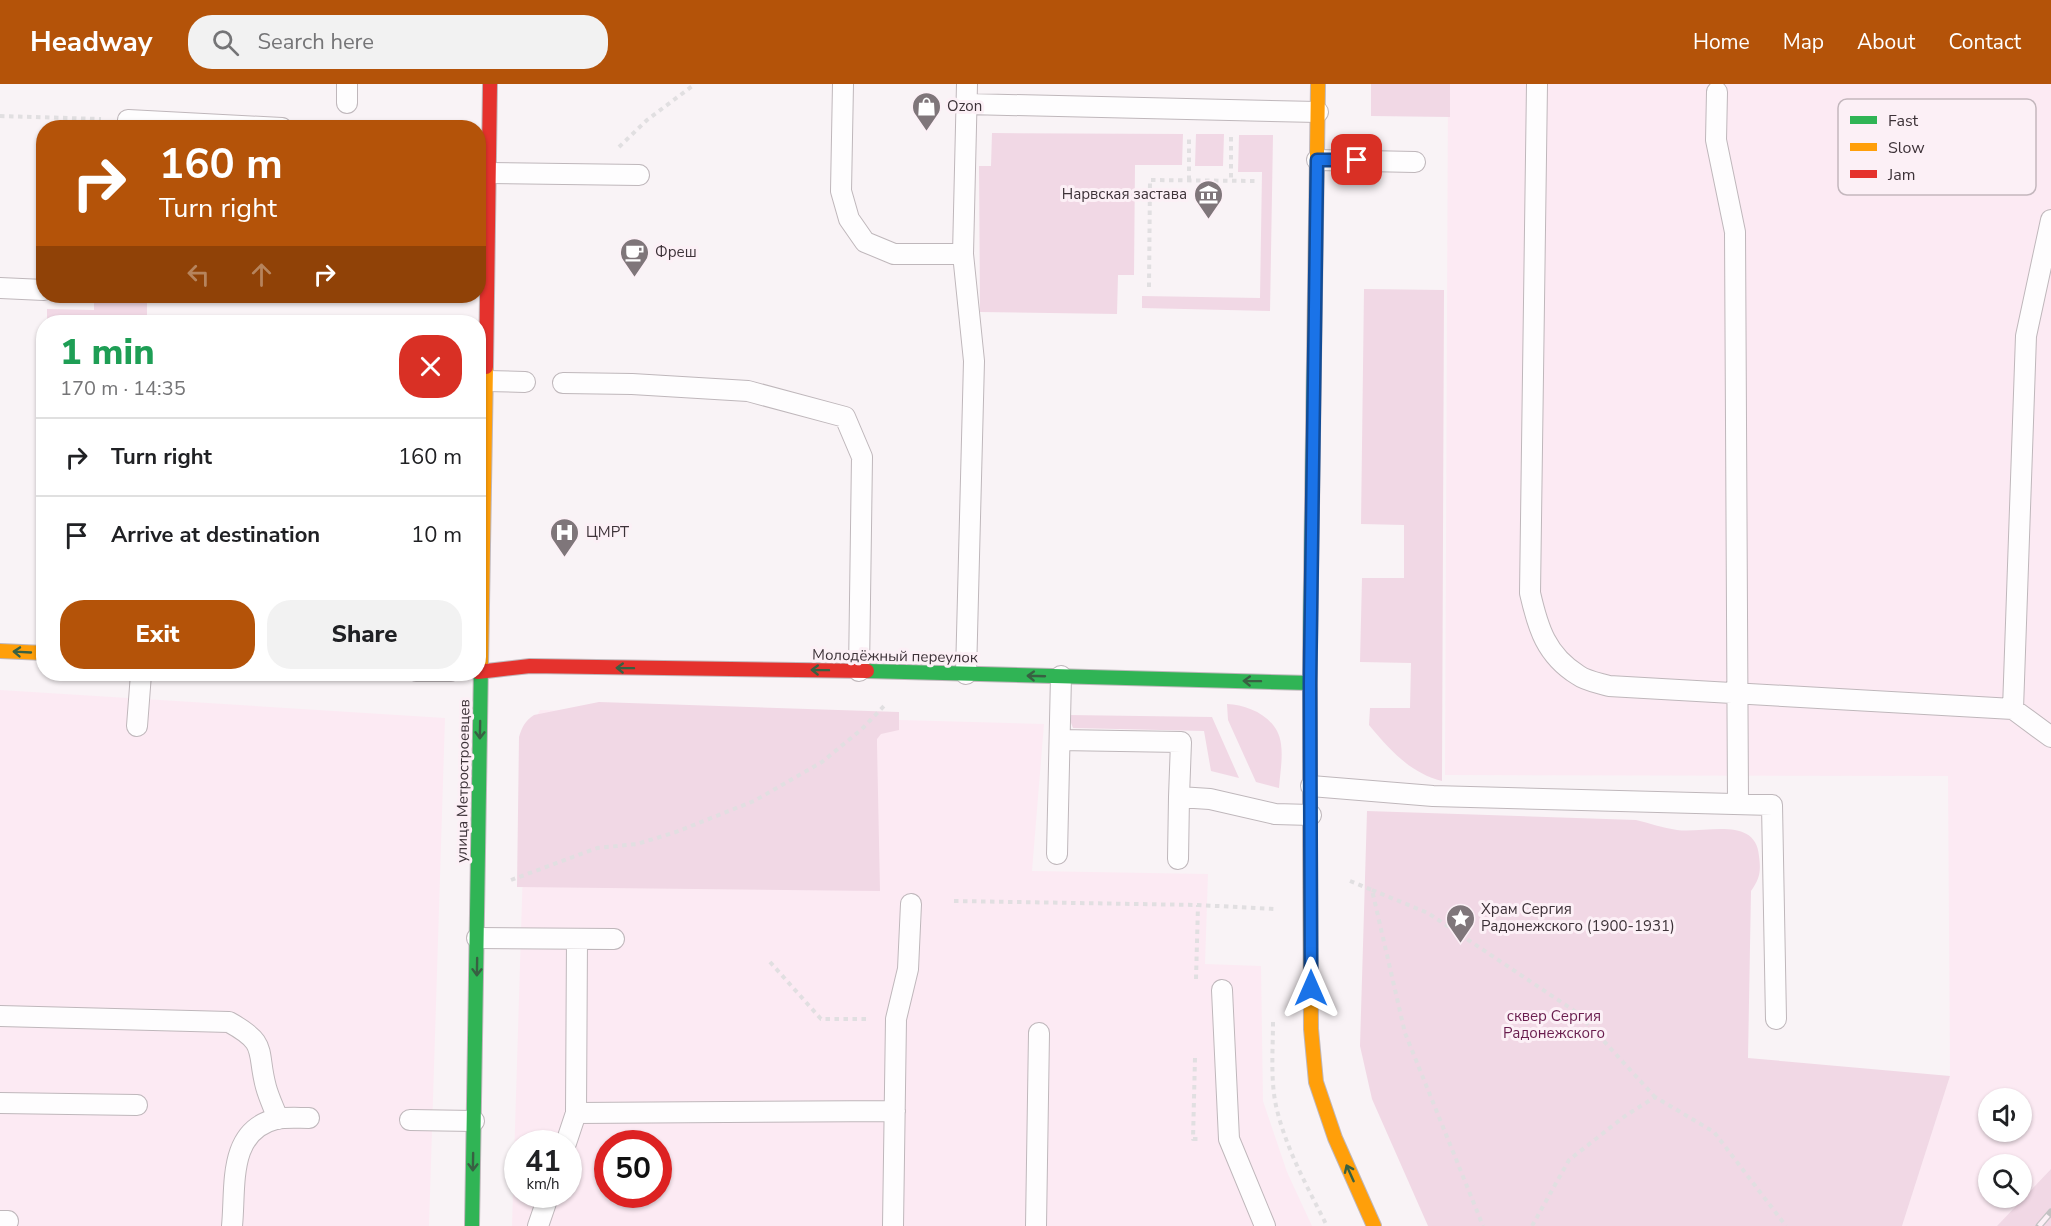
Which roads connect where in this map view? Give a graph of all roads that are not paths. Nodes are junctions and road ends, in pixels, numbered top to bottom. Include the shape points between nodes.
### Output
1 (490, 84) edge
2 (843, 84) edge
3 (967, 84) edge
4 (1318, 84) edge
5 (1537, 84) edge
6 (1717, 92) dead end
7 (967, 104) junction
8 (1318, 112) junction
9 (1317, 160) junction
10 (1414, 162) dead end
11 (488, 174) junction
12 (639, 175) dead end
13 (486, 192) edge
14 (2051, 220) edge
15 (963, 254) junction
16 (0, 288) edge
17 (36, 290) edge
18 (486, 381) edge
19 (525, 382) dead end
20 (564, 383) dead end
21 (0, 651) edge
22 (36, 653) edge
23 (486, 671) edge
24 (859, 671) junction
25 (966, 674) junction
26 (1061, 676) junction
27 (140, 681) edge
28 (480, 681) edge
29 (1310, 683) junction
30 (1736, 694) junction
31 (2013, 710) junction
32 (137, 726) dead end
33 (2051, 737) edge
34 (1060, 740) junction
35 (1311, 786) junction
36 (1179, 797) junction
37 (1738, 804) junction
38 (1311, 815) junction
39 (1057, 854) dead end
40 (1178, 859) dead end
41 (911, 904) dead end
42 (477, 938) junction
43 (577, 939) junction
44 (614, 939) dead end
45 (1222, 990) dead end
46 (0, 1016) edge
47 (1776, 1019) dead end
48 (1039, 1033) dead end
49 (0, 1103) edge
50 (137, 1105) dead end
51 (895, 1111) junction
52 (576, 1113) junction
53 (309, 1118) dead end
54 (278, 1119) junction
55 (410, 1120) dead end
56 (474, 1121) junction
57 (570, 1130) edge
58 (544, 1208) edge
59 (232, 1226) edge
60 (472, 1226) edge
61 (538, 1226) edge
62 (893, 1226) edge
63 (1036, 1226) edge
64 (1265, 1226) edge
65 (1374, 1226) edge

1 - 11 street, улица Метростроевцев
2 - 15 lane via 841,191 849,219 860,235 866,242 894,254
3 - 7 lane
4 - 8 street
5 - 30 lane via 1530,593 1538,628 1554,655 1579,676 1609,686
6 - 30 lane via 1716,140 1735,232
7 - 8 lane
7 - 15 lane
8 - 9 street
9 - 10 lane
9 - 29 street
11 - 12 lane
11 - 13 street, улица Метростроевцев
14 - 31 lane via 2026,336
15 - 25 lane via 974,361
16 - 17 lane
18 - 19 lane
20 - 24 lane via 748,391 845,417 862,457
22 -> 21 street
24 -> 23 street, Молодёжный переулок via 530,666
24 - 25 street, Молодёжный переулок
26 -> 25 street, Молодёжный переулок
29 -> 26 street, Молодёжный переулок
26 - 34 lane
27 - 32 lane
28 -> 42 street, улица Метростроевцев
29 - 35 street
30 - 31 lane
30 - 37 lane
31 - 33 lane
34 - 36 lane via 1181,742
34 - 39 lane
35 - 37 lane via 1433,796
35 - 38 street
36 - 38 lane via 1210,799 1275,814
36 - 40 lane
37 - 47 lane via 1772,805
65 -> 38 street via 1335,1138 1316,1082 1311,1029
41 - 51 lane via 908,969 896,1019
42 - 43 lane
42 -> 56 street, улица Метростроевцев
43 - 44 lane
43 - 52 lane
45 - 64 lane via 1229,1139
46 - 54 lane via 229,1022 249,1032 261,1050 266,1086
48 - 63 lane
49 - 50 lane
51 - 52 lane
51 - 62 lane
52 - 57 lane
53 - 54 lane
54 - 59 lane via 260,1125 244,1140 237,1162
55 - 56 lane
56 -> 60 street, улица Метростроевцев
58 - 61 lane

